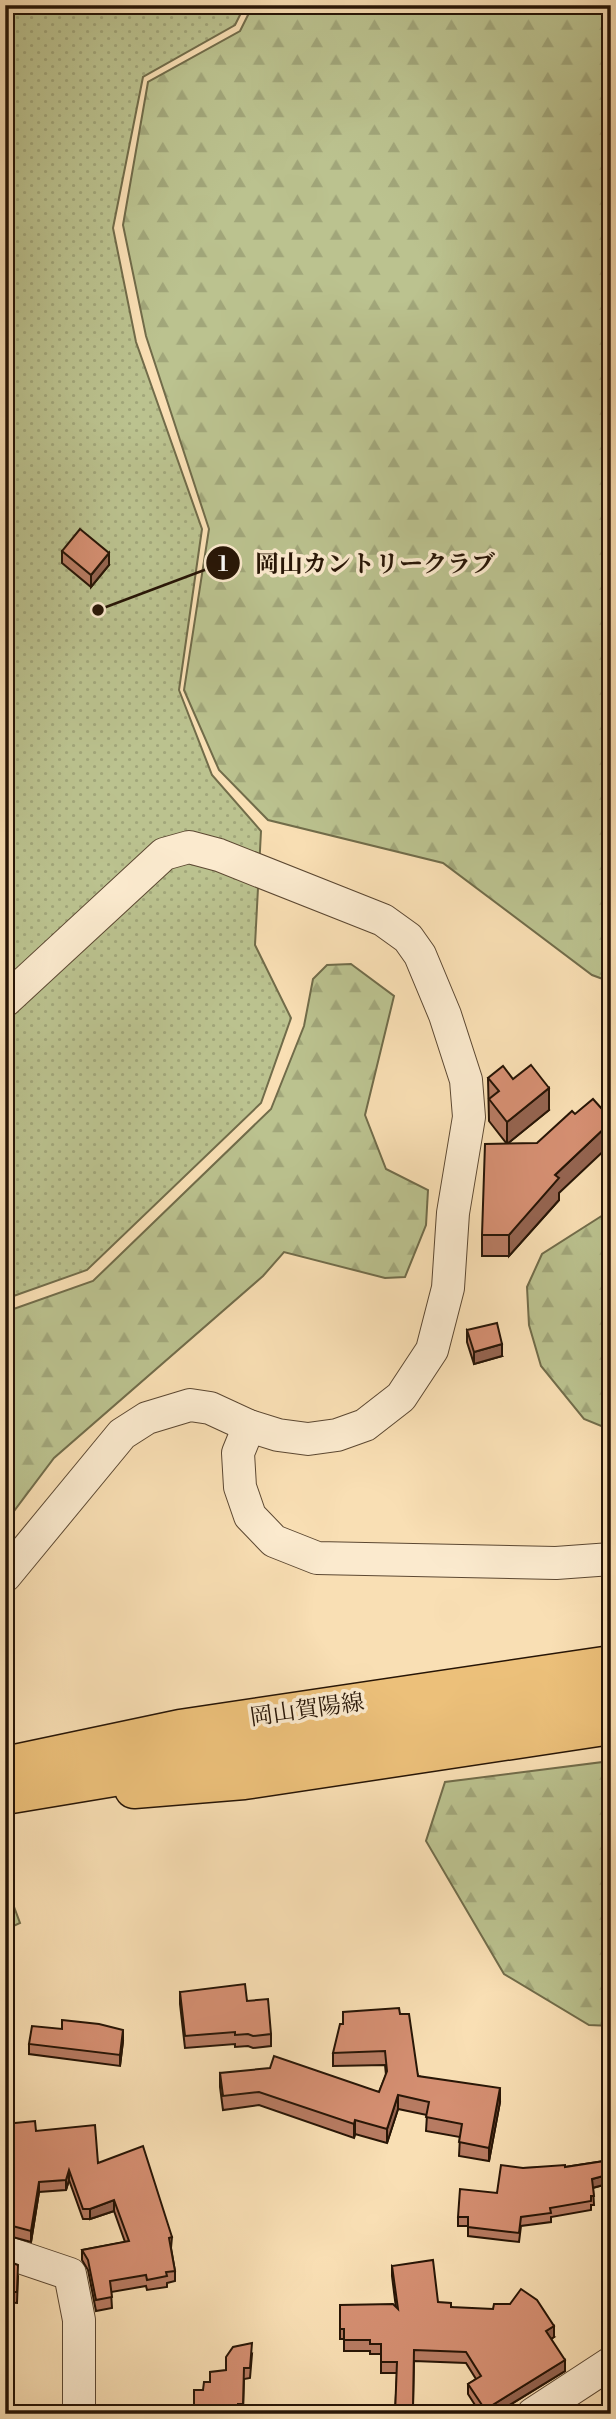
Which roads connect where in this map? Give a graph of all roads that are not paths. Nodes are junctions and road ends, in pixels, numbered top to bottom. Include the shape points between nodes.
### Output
1 (5, 1001) edge
2 (249, 1426) junction
3 (611, 1559) edge
4 (5, 1576) edge
5 (611, 1665) edge
6 (611, 1679) edge
7 (611, 1702) edge
8 (611, 1725) edge
9 (5, 1768) edge
10 (5, 1798) edge
11 (5, 2252) edge
12 (611, 2363) edge
13 (79, 2414) edge
14 (533, 2414) edge

1 - 2 street via 164,854 189,847 383,920 408,938 420,955 458,1052 469,1117 453,1213 447,1288 432,1350 401,1397 365,1425 308,1439 278,1436
2 - 3 street via 238,1453 240,1487 250,1516 274,1541 317,1558 556,1563
2 - 4 street via 210,1408 190,1405 147,1418 122,1434
5 - 9 main road, 岡山賀陽線 via 180,1729
6 - 9 main road via 194,1746
7 - 10 main road via 216,1760
8 - 10 main road via 244,1780
11 - 13 street via 71,2274 79,2320
12 - 14 street

